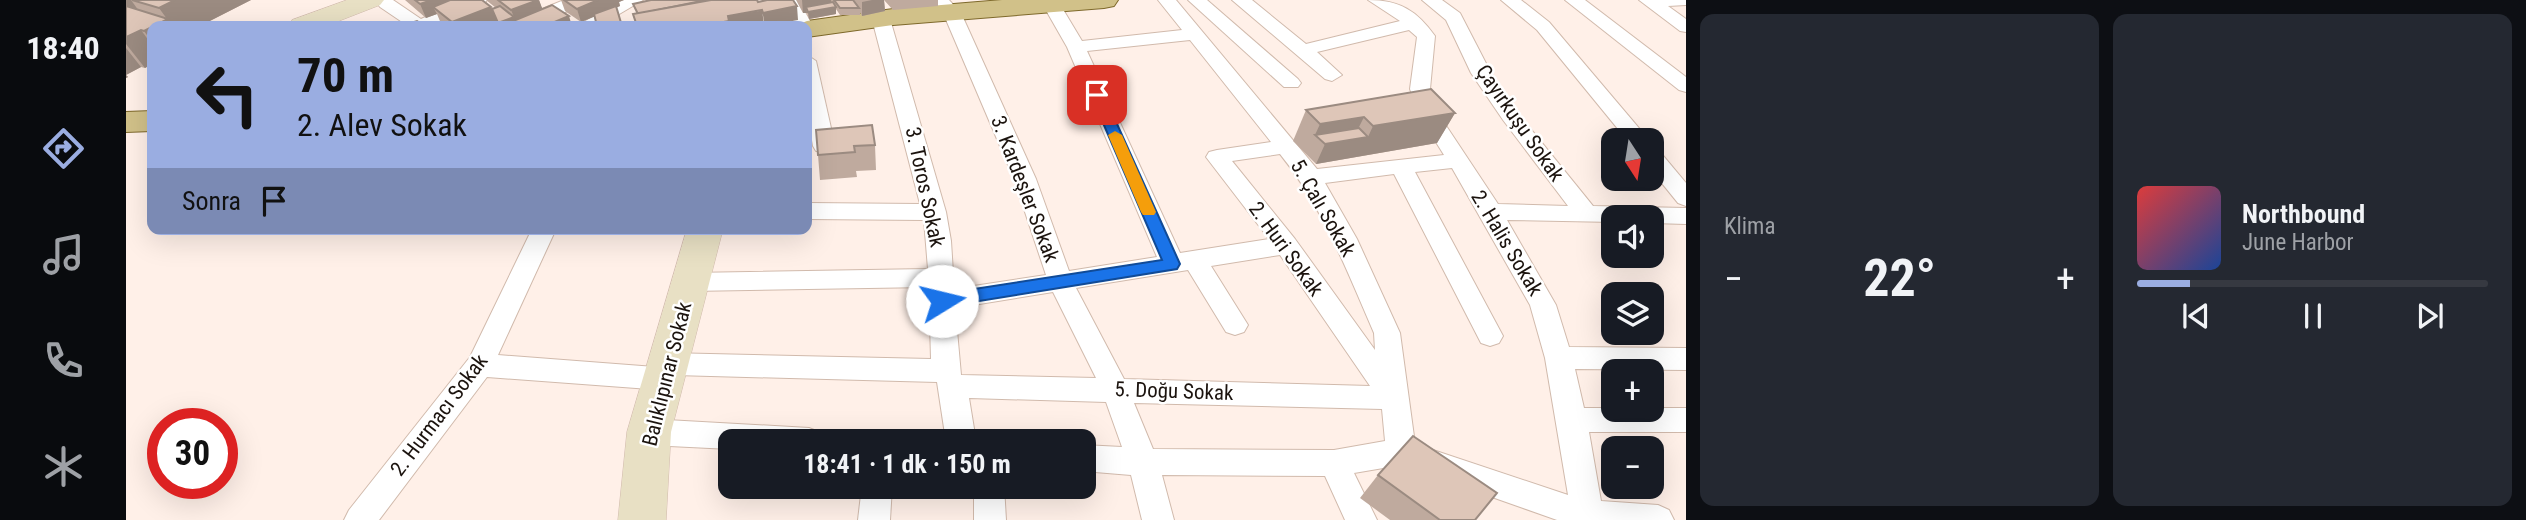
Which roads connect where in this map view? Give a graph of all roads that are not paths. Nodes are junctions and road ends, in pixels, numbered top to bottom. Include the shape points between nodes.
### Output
1 (478, 0) edge
2 (540, 0) edge
3 (579, 0) edge
4 (789, 0) edge
5 (1104, 0) edge
6 (1167, 0) edge
7 (1197, 0) edge
8 (1241, 0) edge
9 (1377, 0) edge
10 (1431, 0) edge
11 (1510, 0) edge
12 (1574, 0) edge
13 (1686, 0) edge
14 (379, 1) edge
15 (1650, 1) edge
16 (629, 3) edge
17 (1052, 5) junction
18 (945, 7) edge
19 (555, 10) junction
20 (884, 12) edge
21 (317, 21) edge
22 (411, 21) edge
23 (430, 21) edge
24 (528, 21) edge
25 (570, 21) edge
26 (595, 21) edge
27 (631, 21) edge
28 (801, 21) edge
29 (1414, 23) junction
30 (812, 26) edge
31 (1686, 27) edge
32 (1196, 34) junction
33 (1076, 47) junction
34 (1303, 50) junction
35 (1332, 75) dead end
36 (1291, 83) dead end
37 (812, 86) edge
38 (1686, 86) edge
39 (1429, 115) junction
40 (1402, 119) edge
41 (147, 121) edge
42 (126, 122) edge
43 (1628, 128) edge
44 (1308, 135) edge
45 (1283, 143) junction
46 (824, 146) edge
47 (1457, 160) junction
48 (1401, 167) junction
49 (1664, 171) edge
50 (1311, 177) junction
51 (1686, 198) edge
52 (812, 211) edge
53 (934, 212) junction
54 (1491, 212) junction
55 (1587, 214) junction
56 (1686, 216) edge
57 (542, 235) edge
58 (703, 235) edge
59 (1286, 245) junction
60 (1184, 262) junction
61 (690, 282) junction
62 (1061, 283) junction
63 (941, 289) junction
64 (1235, 325) dead end
65 (1490, 336) dead end
66 (1559, 358) junction
67 (1686, 359) edge
68 (480, 365) junction
69 (665, 372) junction
70 (949, 378) junction
71 (1115, 389) junction
72 (1394, 398) junction
73 (1572, 420) junction
74 (1686, 420) edge
75 (959, 429) edge
76 (649, 432) junction
77 (718, 436) edge
78 (1401, 452) junction
79 (1096, 459) edge
80 (1143, 462) junction
81 (1334, 463) junction
82 (876, 499) edge
83 (989, 499) edge
84 (1587, 517) edge
85 (360, 520) edge
86 (642, 520) edge
87 (874, 520) edge
88 (990, 520) edge
89 (1158, 520) edge
90 (1361, 520) edge
91 (1658, 520) edge

1 - 23 street
2 - 19 street
3 - 19 street
4 - 28 street
5 - 17 main road
6 - 32 street, 5. Çalı Sokak
7 - 36 street
8 - 34 street
9 - 29 street
10 - 55 street, Çayırkuşu Sokak via 1454,16 1481,72 1510,116
11 - 43 street via 1543,26
12 - 38 street
13 - 15 street
14 - 21 street
14 - 22 street
15 - 31 street
16 - 26 street
16 - 27 street
17 - 18 main road
17 - 33 street
18 - 20 main road
18 - 62 street, 3. Kardeşler Sokak via 1025,179
19 - 24 street
19 - 25 street
20 - 30 main road
20 - 53 street, 3. Toros Sokak
29 - 34 street
29 - 39 street, 2. Halis Sokak via 1426,36 1420,89
32 - 33 street
32 - 45 street, 5. Çalı Sokak
33 - 60 street
34 - 35 street
37 - 46 street
39 - 40 street
39 - 47 street, 2. Halis Sokak
41 - 42 main road
44 - 45 street
45 - 50 street, 5. Çalı Sokak
45 - 59 street, 2. Huri Sokak via 1217,157
47 - 48 street
47 - 54 street, 2. Halis Sokak
48 - 50 street
48 - 65 street
49 - 51 street
50 - 72 street, 5. Çalı Sokak via 1388,333
52 - 53 street
53 - 63 street, 3. Toros Sokak
54 - 55 street
54 - 66 street, 2. Halis Sokak via 1543,305
55 - 56 street
57 - 68 street, 2. Hurmacı Sokak
58 - 61 street, Balıklıpınar Sokak
59 - 60 street
59 - 72 street, 2. Huri Sokak
60 - 62 street
60 - 64 street
61 - 63 street
61 - 69 street, Balıklıpınar Sokak
62 - 63 street
62 - 71 street, 3. Kardeşler Sokak
63 - 70 street, 3. Toros Sokak
66 - 67 street
66 - 73 street, 2. Halis Sokak
68 - 69 street, 5. Doğu Sokak
68 - 85 street, 2. Hurmacı Sokak
69 - 70 street, 5. Doğu Sokak
69 - 76 street, Balıklıpınar Sokak
70 - 71 street, 5. Doğu Sokak
70 - 75 street, 3. Toros Sokak
71 - 72 street, 5. Doğu Sokak
71 - 80 street, 3. Kardeşler Sokak
72 - 78 street, 5. Çalı Sokak
73 - 74 street
73 - 84 street, 2. Halis Sokak
76 - 77 street
76 - 86 street, Balıklıpınar Sokak
78 - 81 street
78 - 84 street
79 - 80 street
80 - 81 street
80 - 89 street, 3. Kardeşler Sokak
81 - 90 street
82 - 87 street
83 - 88 street
84 - 91 street

